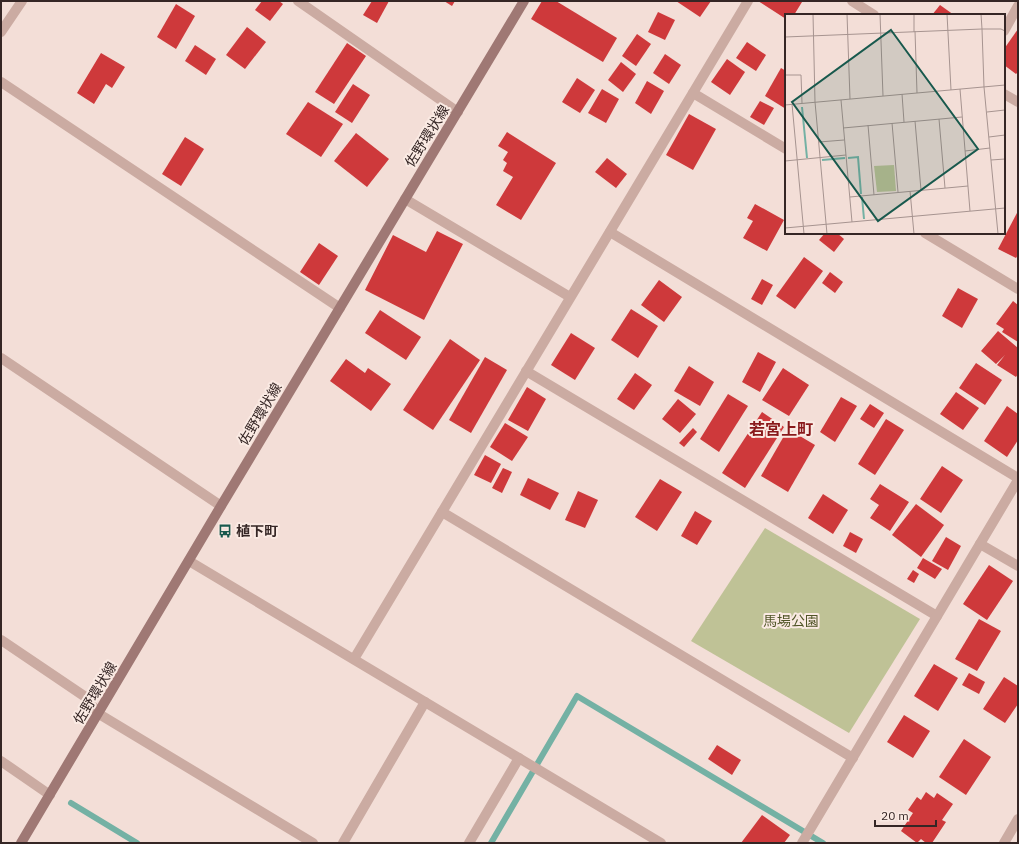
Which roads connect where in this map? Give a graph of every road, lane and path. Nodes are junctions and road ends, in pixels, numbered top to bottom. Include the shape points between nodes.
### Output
1 (22, 1) edge
2 (298, 1) edge
3 (524, 1) edge
4 (748, 1) edge
5 (852, 1) edge
6 (1018, 6) edge
7 (872, 14) edge
8 (1005, 29) edge
9 (1, 32) edge
10 (1, 82) edge
11 (693, 93) junction
12 (1005, 95) edge
13 (1018, 102) edge
14 (458, 112) junction
15 (785, 148) edge
16 (405, 199) junction
17 (610, 232) junction
18 (927, 234) edge
19 (1018, 289) edge
20 (570, 297) junction
21 (340, 308) junction
22 (1, 358) edge
23 (526, 371) junction
24 (1018, 479) edge
25 (221, 506) junction
26 (442, 512) junction
27 (980, 544) junction
28 (189, 561) junction
29 (1018, 566) edge
30 (937, 616) junction
31 (1, 640) edge
32 (354, 660) junction
33 (425, 702) junction
34 (99, 714) junction
35 (519, 758) junction
36 (853, 758) junction
37 (1, 761) edge
38 (50, 795) junction
39 (1018, 819) edge
40 (21, 843) edge
41 (313, 843) edge
42 (343, 843) edge
43 (469, 843) edge
44 (661, 843) edge
45 (802, 843) edge
46 (1004, 843) edge

1 - 9 street
2 - 14 street
3 - 14 main road, 佐野環状線
4 - 11 street
5 - 7 street
6 - 8 street
10 - 21 street
11 - 15 street
11 - 17 street
12 - 13 street
14 - 16 main road, 佐野環状線
16 - 20 street
16 - 21 main road, 佐野環状線
17 - 20 street
17 - 24 street
18 - 19 street
20 - 23 street
21 - 25 main road, 佐野環状線
22 - 25 street
23 - 26 street
23 - 30 street
24 - 27 street
25 - 28 main road, 佐野環状線
26 - 32 street
26 - 36 street
27 - 29 street
27 - 30 street
28 - 32 street
28 - 34 main road, 佐野環状線
30 - 36 street
31 - 34 street via 84,696
32 - 33 street
33 - 35 street
33 - 42 street
34 - 38 main road, 佐野環状線
34 - 41 street
35 - 43 street
35 - 44 street
36 - 45 street
37 - 38 street
38 - 40 main road, 佐野環状線
39 - 46 street

